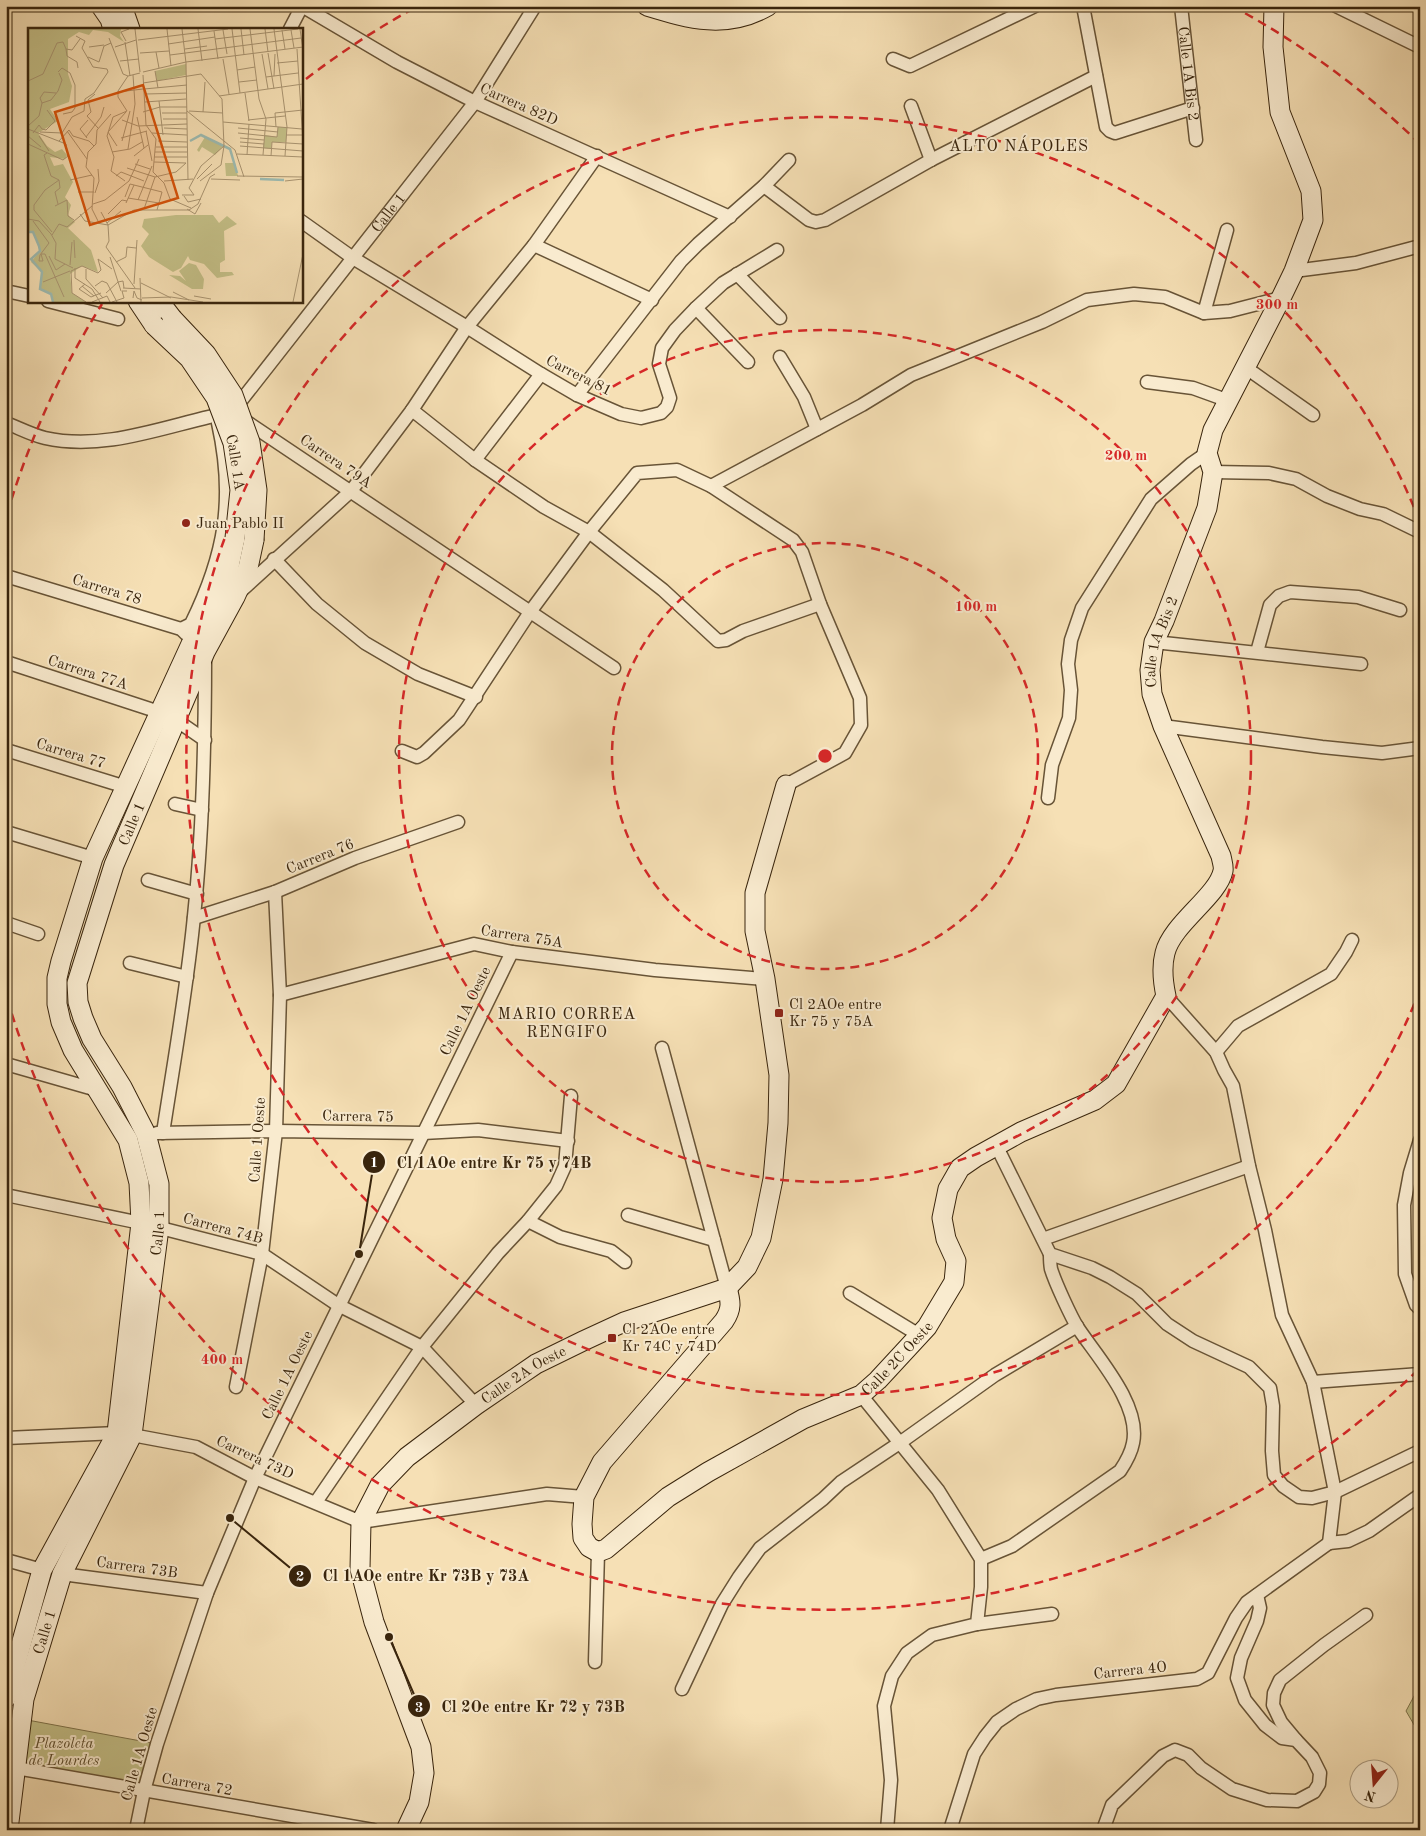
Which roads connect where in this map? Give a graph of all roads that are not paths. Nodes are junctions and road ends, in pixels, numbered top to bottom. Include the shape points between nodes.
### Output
1 (101, 6) edge
2 (122, 6) edge
3 (302, 6) edge
4 (535, 6) edge
5 (647, 6) edge
6 (768, 6) edge
7 (1034, 6) edge
8 (1083, 6) edge
9 (1181, 6) edge
10 (1274, 6) edge
11 (1336, 6) edge
12 (113, 28) edge
13 (130, 28) edge
14 (291, 28) edge
15 (1420, 47) edge
16 (893, 58) dead end
17 (1096, 76) junction
18 (475, 102) junction
19 (911, 106) dead end
20 (1193, 108) junction
21 (1196, 140) dead end
22 (597, 156) junction
23 (789, 160) dead end
24 (931, 160) junction
25 (764, 186) junction
26 (730, 217) junction
27 (302, 222) edge
28 (1227, 230) dead end
29 (534, 245) junction
30 (1420, 246) edge
31 (777, 250) dead end
32 (353, 258) junction
33 (1294, 271) junction
34 (737, 274) junction
35 (6, 291) edge
36 (28, 296) edge
37 (1282, 298) junction
38 (652, 300) junction
39 (52, 302) edge
40 (139, 302) edge
41 (160, 302) edge
42 (696, 308) junction
43 (1204, 313) junction
44 (780, 318) dead end
45 (118, 319) dead end
46 (468, 327) junction
47 (780, 357) dead end
48 (748, 362) dead end
49 (1245, 366) junction
50 (540, 374) junction
51 (1147, 382) dead end
52 (578, 395) junction
53 (1229, 401) junction
54 (412, 410) junction
55 (232, 412) junction
56 (216, 415) junction
57 (1313, 415) dead end
58 (6, 423) edge
59 (816, 429) junction
60 (1207, 454) junction
61 (474, 460) junction
62 (1213, 472) junction
63 (711, 486) junction
64 (351, 492) junction
65 (589, 532) junction
66 (1420, 532) edge
67 (245, 539) junction
68 (274, 559) junction
69 (6, 576) edge
70 (235, 597) junction
71 (820, 604) junction
72 (1400, 610) dead end
73 (530, 612) junction
74 (192, 641) junction
75 (1154, 642) junction
76 (1257, 652) junction
77 (6, 662) edge
78 (1361, 664) dead end
79 (614, 668) dead end
80 (476, 697) junction
81 (168, 716) junction
82 (1162, 726) junction
83 (205, 740) junction
84 (1420, 748) edge
85 (6, 750) edge
86 (402, 752) dead end
87 (786, 785) joint
88 (126, 787) junction
89 (1048, 798) dead end
90 (176, 804) dead end
91 (202, 810) junction
92 (458, 822) dead end
93 (6, 832) edge
94 (93, 858) junction
95 (148, 880) dead end
96 (275, 892) junction
97 (197, 894) junction
98 (194, 918) junction
99 (6, 923) edge
100 (38, 934) dead end
101 (1352, 940) dead end
102 (512, 952) junction
103 (130, 963) dead end
104 (188, 977) junction
105 (765, 979) junction
106 (280, 995) junction
107 (1166, 996) junction
108 (662, 1048) dead end
109 (1216, 1052) junction
110 (6, 1064) edge
111 (97, 1090) junction
112 (571, 1096) dead end
113 (276, 1130) junction
114 (423, 1133) junction
115 (155, 1134) junction
116 (1420, 1140) edge
117 (568, 1141) junction
118 (997, 1146) junction
119 (1249, 1166) junction
120 (6, 1196) edge
121 (628, 1215) dead end
122 (528, 1221) junction
123 (150, 1225) junction
124 (1043, 1239) junction
125 (714, 1240) junction
126 (262, 1254) junction
127 (1050, 1254) junction
128 (625, 1262) dead end
129 (727, 1288) junction
130 (850, 1293) dead end
131 (338, 1305) junction
132 (1420, 1308) edge
133 (1076, 1326) junction
134 (919, 1335) junction
135 (422, 1347) junction
136 (1420, 1374) edge
137 (1313, 1382) junction
138 (236, 1387) dead end
139 (861, 1395) junction
140 (476, 1405) junction
141 (124, 1434) junction
142 (6, 1438) edge
143 (901, 1442) junction
144 (1420, 1451) edge
145 (255, 1478) junction
146 (1335, 1492) junction
147 (1420, 1495) edge
148 (584, 1497) junction
149 (316, 1502) junction
150 (360, 1522) junction
151 (1329, 1543) junction
152 (598, 1552) junction
153 (981, 1559) junction
154 (6, 1560) edge
155 (42, 1570) junction
156 (62, 1574) junction
157 (207, 1593) junction
158 (1257, 1595) junction
159 (1052, 1614) dead end
160 (1366, 1615) dead end
161 (977, 1624) junction
162 (595, 1662) dead end
163 (682, 1689) dead end
164 (6, 1694) edge
165 (6, 1698) edge
166 (1296, 1740) junction
167 (16, 1768) junction
168 (144, 1791) junction
169 (8, 1830) edge
170 (136, 1830) edge
171 (373, 1830) edge
172 (406, 1830) edge
173 (887, 1830) edge
174 (950, 1830) edge
175 (1103, 1830) edge

1 - 12 street
2 - 13 street
3 - 14 street
3 - 18 street, Carrera 82D via 397,62
4 - 18 street, Calle 1
5 - 6 street via 696,20 721,21 742,17
7 - 16 street via 910,66
8 - 17 street
9 - 20 street, Calle 1A Bis 2
10 - 33 street via 1273,47 1280,112 1311,191 1313,220
11 - 15 street
17 - 20 street via 1106,127 1115,133
17 - 24 street
18 - 22 street, Carrera 82D
18 - 32 street, Calle 1
19 - 24 street
20 - 21 street, Calle 1A Bis 2
22 - 26 street, Carrera 82D
22 - 29 street, Calle 1
23 - 25 street
24 - 25 street via 825,220 816,222
25 - 26 street
26 - 38 street via 681,261
27 - 32 street, Carrera 81
28 - 43 street
29 - 38 street
29 - 46 street, Calle 1
30 - 33 street via 1356,263
31 - 34 street, Carrera 81
32 - 46 street, Carrera 81
32 - 55 street, Calle 1
33 - 37 street
34 - 42 street, Carrera 81
34 - 44 street
35 - 36 street
37 - 43 street via 1230,311
37 - 49 street
38 - 52 street
39 - 45 street
40 - 67 street, Calle 1A, bridge via 154,326 189,358 216,398 233,443
41 - 67 street, Calle 1A, bridge via 206,354 233,395 250,442 257,490
42 - 48 street
42 - 52 street, Carrera 81 via 662,348 659,364 670,398 661,413 641,418 621,414
43 - 59 street via 1165,297 1134,294 1088,300 911,375
46 - 50 street, Carrera 81
46 - 54 street, Calle 1
47 - 59 street via 804,398
49 - 53 street
49 - 57 street
50 - 52 street, Carrera 81
50 - 61 street
51 - 53 street via 1193,388
53 - 60 street via 1213,430
54 - 61 street
54 - 64 street, Calle 1
55 - 56 street
55 - 64 street, Carrera 79A
56 - 58 street via 138,436 77,443 44,438
56 - 74 street, Calle 1 via 223,445 227,491 223,537 207,593 192,624
59 - 63 street
60 - 62 street, Calle 1A Bis 2
60 - 89 street via 1152,499 1082,608 1071,640 1068,664 1071,690 1069,718 1052,765
61 - 65 street via 544,507
62 - 66 street via 1269,473 1296,479 1327,496 1383,514
62 - 75 street, Calle 1A Bis 2 via 1201,528
63 - 65 street via 677,470 637,473
63 - 71 street via 793,540 802,552
64 - 68 street, Calle 1
64 - 73 street, Carrera 79A
65 - 71 street via 663,590 718,640 726,640
65 - 73 street
67 - 70 street, Calle 1A via 248,568
67 - 74 street, Calle 1A via 212,611
68 - 70 street, Calle 1
68 - 80 street via 316,604 365,643 418,674
69 - 74 street, Carrera 78
70 - 74 street, Calle 1
71 - 87 street via 860,698 860,725 845,753
72 - 76 street via 1358,596 1290,592 1279,596 1270,605
73 - 79 street, Carrera 79A
73 - 80 street
74 - 81 street, Calle 1
74 - 83 street, Calle 1
75 - 76 street
75 - 82 street, Calle 1A Bis 2 via 1150,670 1152,694
76 - 78 street
77 - 81 street, Carrera 77A
80 - 86 street via 459,720 424,753 417,756
81 - 83 street, Carrera 77A
81 - 88 street, Calle 1
81 - 115 street, Calle 1 via 114,865 77,983 78,1002 86,1025
82 - 84 street via 1382,753
82 - 107 street, Calle 1A Bis 2 via 1221,856 1224,870 1219,883 1180,927 1165,952 1162,976
83 - 91 street, Calle 1
85 - 88 street, Carrera 77
87 - 105 street, Calle 2A Oeste via 755,893 755,931
88 - 94 street, Calle 1
90 - 91 street
91 - 97 street, Calle 1
92 - 96 street, Carrera 76 via 355,858
93 - 94 street
94 - 111 street, Calle 1 via 57,978 57,1004 73,1050
95 - 97 street
96 - 98 street, Carrera 76
96 - 106 street, Calle 1 Oeste
97 - 98 street, Calle 1
98 - 104 street, Calle 1
99 - 100 street
101 - 109 street via 1331,974 1238,1026
102 - 105 street, Carrera 75A via 655,970
102 - 106 street, Carrera 75A via 474,944
102 - 114 street, Calle 1A Oeste
103 - 104 street
104 - 115 street, Calle 1
105 - 129 street, Calle 2A Oeste via 779,1075 773,1179 761,1238 748,1267
106 - 113 street, Calle 1 Oeste
107 - 109 street
107 - 118 street, Calle 2C Oeste via 1116,1084 1095,1100 1020,1132
108 - 125 street
109 - 119 street via 1233,1086
110 - 111 street
111 - 123 street, Calle 1 via 128,1140
112 - 117 street
113 - 114 street, Carrera 75
113 - 115 street, Carrera 75
113 - 126 street, Calle 1 Oeste
114 - 117 street, Carrera 75 via 478,1130
114 - 131 street, Calle 1A Oeste
115 - 123 street, Calle 1 via 159,1184
116 - 132 street via 1404,1205 1404,1274
117 - 122 street via 566,1166 556,1186
118 - 124 street
118 - 134 street, Calle 2C Oeste via 960,1168 948,1188 942,1218 956,1261 954,1282
119 - 124 street
119 - 137 street via 1282,1315
120 - 123 street, Carrera 74B
121 - 125 street
122 - 128 street via 560,1237 611,1251
122 - 135 street
123 - 126 street, Carrera 74B
123 - 141 street, Calle 1
124 - 127 street
125 - 129 street
126 - 131 street, Carrera 74B
126 - 138 street, Calle 1 Oeste
127 - 133 street via 1051,1268
127 - 146 street via 1110,1277 1137,1294 1167,1324 1186,1337 1249,1367 1270,1388 1274,1475 1299,1497 1312,1498
129 - 140 street, Calle 2A Oeste via 624,1322 583,1340 536,1364
129 - 148 street via 732,1304 730,1312 602,1462
130 - 134 street
131 - 135 street, Carrera 74B
131 - 145 street, Calle 1A Oeste
133 - 143 street via 996,1375
133 - 153 street via 1127,1401 1134,1442 1129,1457 1120,1471 1012,1546
134 - 139 street, Calle 2C Oeste
135 - 140 street, Carrera 74B
135 - 149 street
136 - 137 street
137 - 146 street
139 - 143 street
139 - 152 street, Calle 2C Oeste via 803,1419 708,1472 668,1497 606,1550
140 - 150 street, Calle 2A Oeste via 407,1457 380,1485
141 - 142 street, Carrera 73D
141 - 145 street, Carrera 73D via 196,1447
141 - 155 street, Calle 1
141 - 156 street, Calle 1
143 - 153 street via 938,1490
143 - 163 street via 841,1482 760,1548 716,1616
144 - 146 street
145 - 149 street, Carrera 73D
145 - 157 street, Calle 1A Oeste
146 - 151 street
147 - 151 street via 1369,1532 1348,1541
148 - 150 street via 547,1494
148 - 152 street via 583,1538
149 - 150 street, Carrera 73D
150 - 172 street, Calle 2A Oeste via 360,1569 374,1622 421,1747 424,1773 419,1802
151 - 158 street, Carrera 4O
152 - 162 street
153 - 161 street
154 - 155 street
155 - 164 street, Calle 1
156 - 157 street, Carrera 73B
156 - 167 street, Calle 1 via 24,1699
157 - 168 street, Calle 1A Oeste
158 - 166 street via 1260,1608 1241,1658 1238,1678 1245,1700 1265,1725 1282,1738
158 - 174 street, Carrera 4O via 1247,1602 1236,1618 1208,1672 1197,1679 1037,1699 998,1722 974,1754
159 - 161 street
160 - 166 street via 1280,1680 1273,1706
161 - 173 street via 932,1635 907,1653 892,1676 884,1706 891,1780
164 - 165 street, Calle 1
166 - 175 street via 1312,1757 1320,1773 1314,1792 1297,1801 1267,1800 1232,1789 1188,1755 1175,1750 1163,1756 1112,1805
167 - 168 street, Carrera 72
167 - 169 street, Calle 1
168 - 170 street, Calle 1A Oeste
168 - 171 street, Carrera 72

